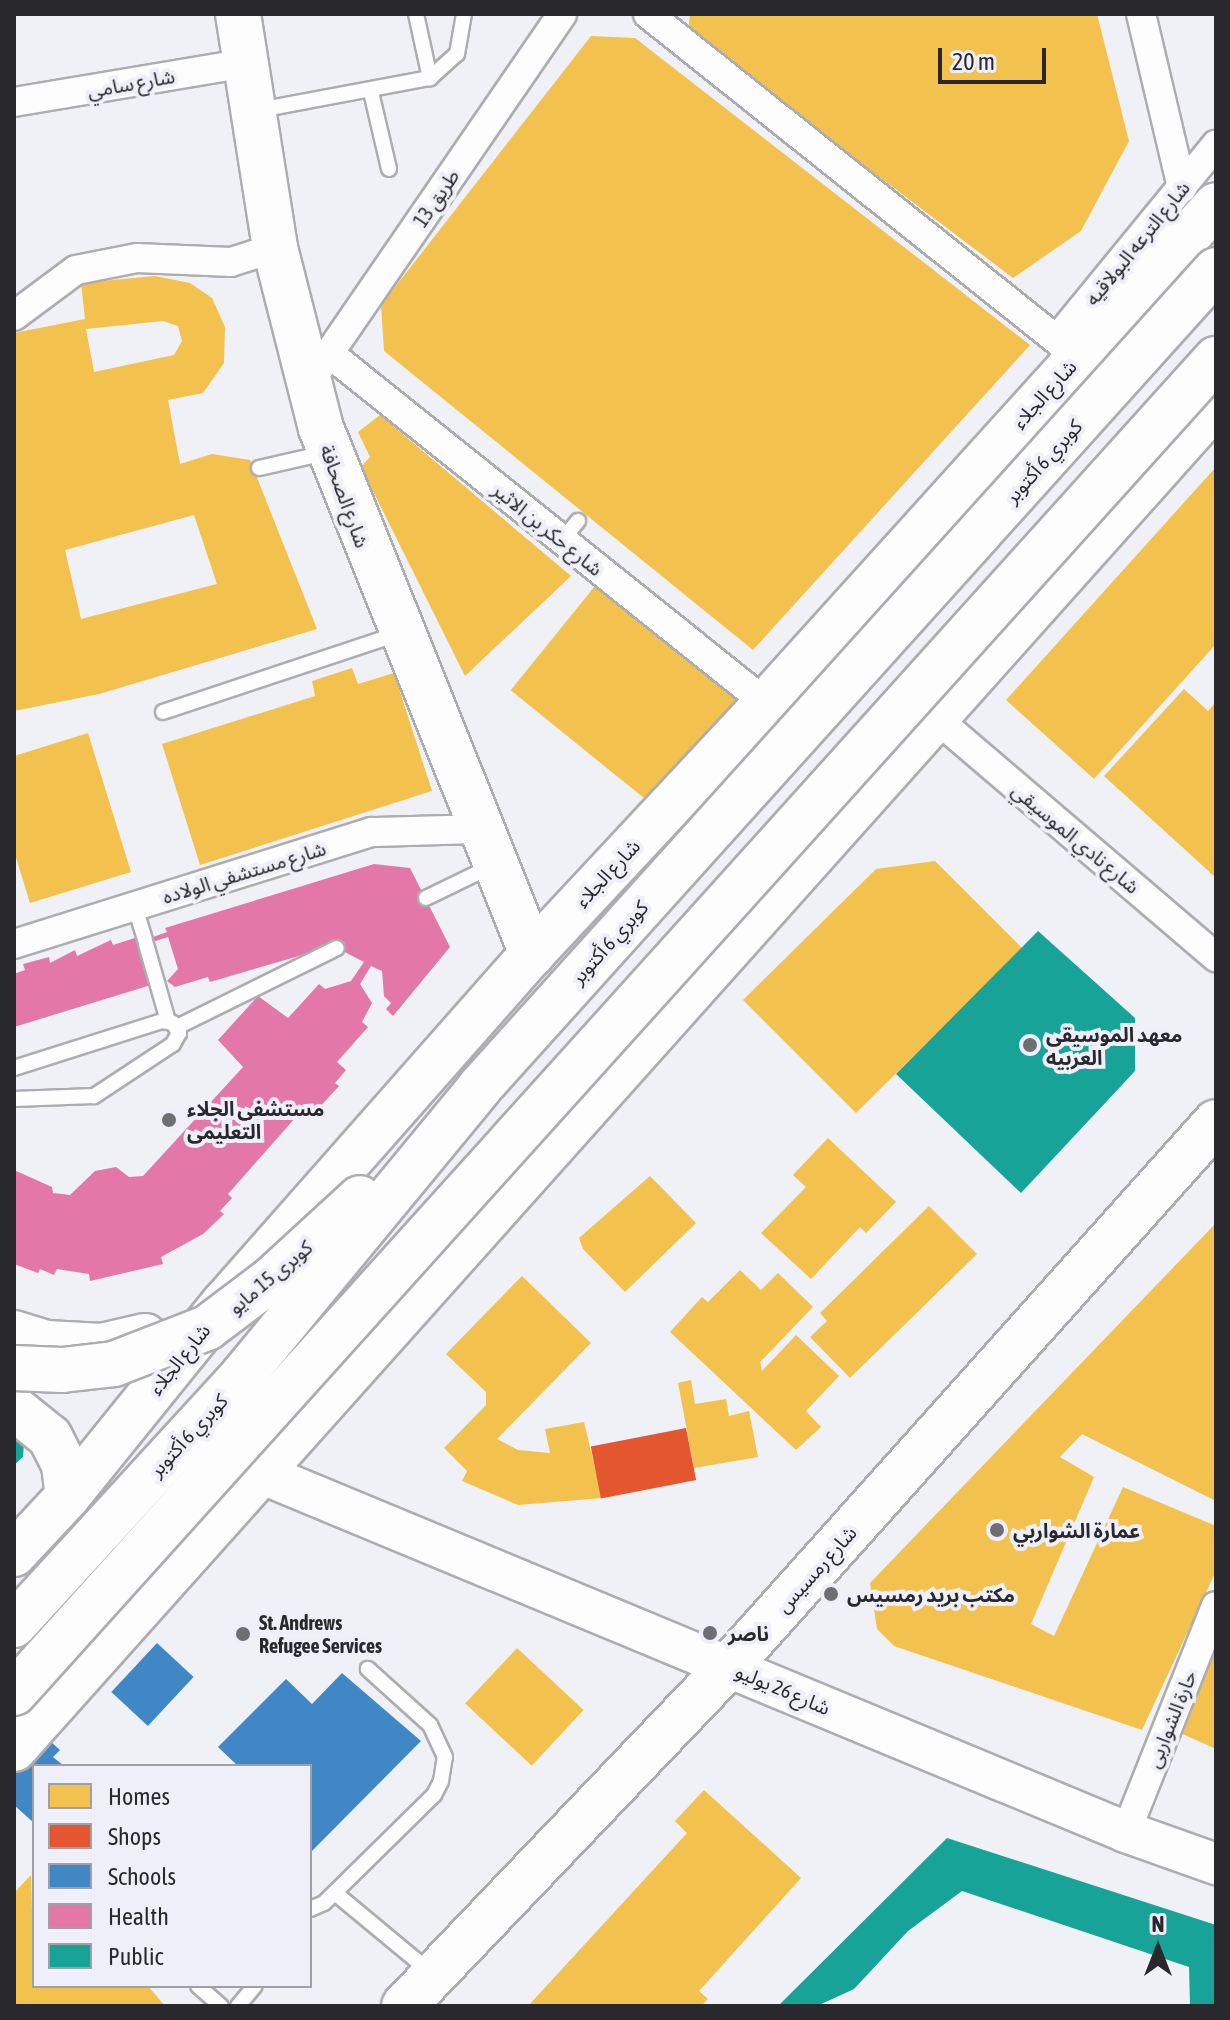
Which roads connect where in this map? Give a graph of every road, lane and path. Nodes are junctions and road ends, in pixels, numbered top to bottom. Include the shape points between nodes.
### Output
1 (238, 14) edge
2 (416, 14) edge
3 (464, 14) edge
4 (562, 14) edge
5 (648, 14) edge
6 (1141, 14) edge
7 (247, 63) junction
8 (430, 78) junction
9 (371, 92) junction
10 (14, 102) edge
11 (255, 111) junction
12 (1216, 145) edge
13 (389, 169) dead end
14 (1199, 197) edge
15 (275, 248) junction
16 (1216, 270) edge
17 (14, 316) edge
18 (1067, 348) junction
19 (1216, 359) edge
20 (319, 368) junction
21 (1216, 404) edge
22 (329, 452) junction
23 (259, 468) dead end
24 (401, 633) junction
25 (766, 703) junction
26 (163, 712) dead end
27 (937, 719) junction
28 (488, 846) junction
29 (426, 898) dead end
30 (135, 907) junction
31 (14, 944) edge
32 (337, 948) dead end
33 (532, 954) junction
34 (1216, 957) edge
35 (172, 1024) junction
36 (14, 1068) edge
37 (479, 1088) junction
38 (14, 1099) edge
39 (1216, 1122) edge
40 (224, 1303) junction
41 (14, 1333) edge
42 (14, 1368) edge
43 (14, 1408) edge
44 (263, 1474) junction
45 (68, 1496) junction
46 (14, 1554) edge
47 (1216, 1606) edge
48 (14, 1625) edge
49 (729, 1666) junction
50 (368, 1669) dead end
51 (14, 1693) edge
52 (14, 1749) edge
53 (1126, 1832) junction
54 (1216, 1864) edge
55 (335, 1893) junction
56 (312, 1908) edge
57 (433, 1975) junction
58 (200, 1988) edge
59 (253, 1988) edge
60 (221, 2006) edge
61 (238, 2006) edge
62 (404, 2006) edge

1 - 7 main road, شارع الصحافة
2 - 8 lane
3 - 8 lane via 457,54
4 - 20 street, طريق 13
5 - 18 street
6 - 14 street
7 - 10 street, شارع سامي
7 - 11 main road, شارع الصحافة
8 - 9 lane
9 - 11 lane
9 - 13 lane
11 - 15 main road, شارع الصحافة
12 - 14 street, شارع الترعه البولاقيه
14 - 18 main road, شارع الجلاء
15 - 17 street via 231,262 137,258 76,270
15 - 20 main road, شارع الصحافة
16 - 37 main road, كوبري 6 أكتوبر, bridge
18 - 25 main road, شارع الجلاء
19 - 51 main road, bridge
20 - 22 main road, شارع الصحافة
20 - 25 street, شارع حكر بن الاثير via 570,531
21 - 27 main road
22 - 23 lane
22 - 24 main road, شارع الصحافة
24 - 26 lane
24 - 28 main road, شارع الصحافة
25 - 33 main road, شارع الجلاء
27 - 34 street, شارع نادي الموسيقي
27 - 44 main road
28 - 29 lane
28 - 30 street, شارع مستشفي الولاده via 372,832
28 - 33 main road, شارع الصحافة
30 - 31 street, شارع مستشفي الولاده
30 - 35 lane
32 - 35 lane
33 - 40 main road, شارع الجلاء
35 - 36 lane
35 - 38 lane via 173,1044 104,1092 73,1100
37 - 42 main road, كوبرى 15 مايو, bridge via 273,1278 207,1328 114,1364
37 - 48 main road, كوبري 6 أكتوبر, bridge via 242,1376
39 - 49 main road, شارع رمسيس
40 - 41 main road via 160,1332 102,1346 47,1343
40 - 45 main road, شارع الجلاء
43 - 45 main road via 50,1437 64,1465
44 - 49 main road, شارع 26 يوليو
44 - 52 main road
45 - 46 main road, شارع الجلاء
47 - 53 street, حارة الشواربى
49 - 53 main road, شارع 26 يوليو
49 - 57 main road, شارع رمسيس
50 - 55 lane via 430,1725 445,1757 434,1795
53 - 54 main road, شارع 26 يوليو
55 - 56 lane
55 - 57 lane
57 - 62 main road, شارع رمسيس
58 - 60 lane
59 - 61 lane

